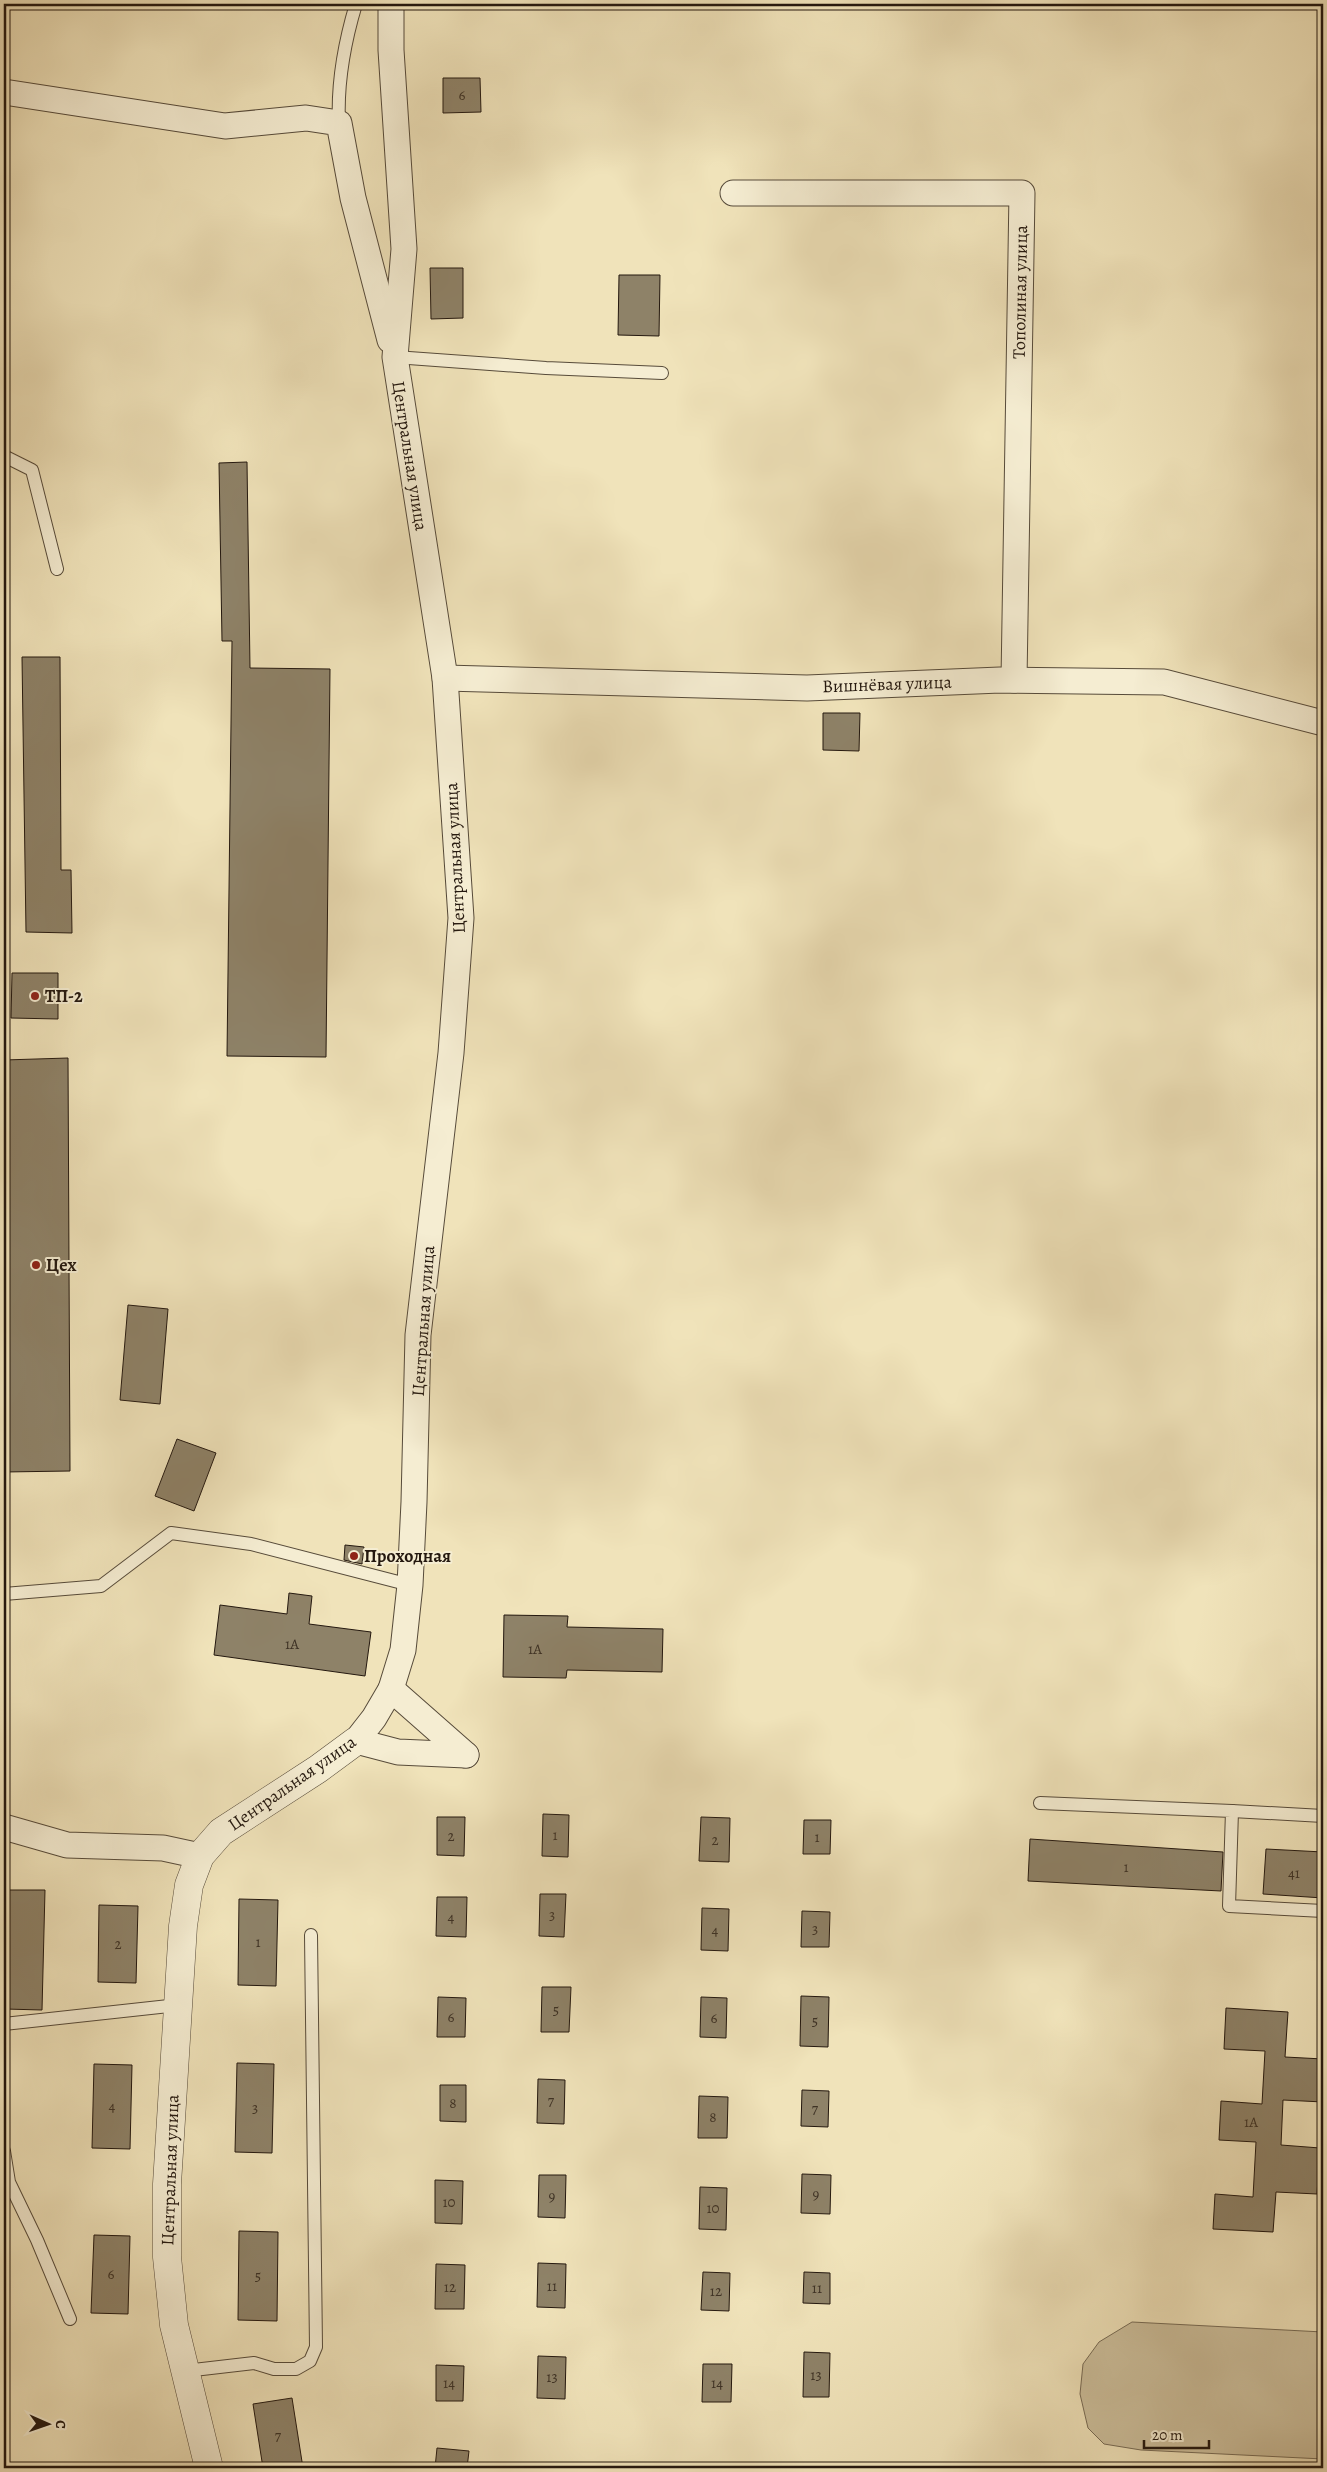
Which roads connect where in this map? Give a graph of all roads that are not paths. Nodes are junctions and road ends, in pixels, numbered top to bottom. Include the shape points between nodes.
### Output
1 (356, 4) edge
2 (391, 4) edge
3 (4, 92) edge
4 (339, 123) junction
5 (733, 192) dead end
6 (394, 357) junction
7 (662, 372) dead end
8 (4, 456) edge
9 (57, 569) dead end
10 (446, 678) junction
11 (1014, 680) junction
12 (1323, 723) edge
13 (410, 1585) junction
14 (4, 1594) edge
15 (391, 1689) junction
16 (356, 1741) junction
17 (1040, 1803) dead end
18 (1232, 1811) junction
19 (1323, 1816) edge
20 (4, 1827) edge
21 (200, 1856) junction
22 (1323, 1911) edge
23 (311, 1935) dead end
24 (178, 2005) junction
25 (4, 2024) edge
26 (4, 2151) edge
27 (70, 2319) dead end
28 (185, 2371) junction
29 (209, 2468) edge

1 - 4 lane via 338,90
2 - 6 street, Центральная улица via 404,249
3 - 4 street via 225,126 306,118
4 - 6 street via 353,198
5 - 11 street, Тополиная улица via 1022,193
6 - 7 lane
6 - 10 street, Центральная улица
8 - 9 lane via 32,470
10 - 11 street, Вишнёвая улица via 806,688
10 - 13 street, Центральная улица via 461,918 451,1053 418,1335
11 - 12 street, Вишнёвая улица via 1164,682
13 - 14 lane via 251,1544 171,1532 101,1586
13 - 15 street, Центральная улица via 403,1650
15 - 16 street, Центральная улица
15 - 16 street via 466,1755 398,1752
16 - 21 street, Центральная улица via 221,1832
17 - 18 lane
18 - 19 lane
18 - 22 lane via 1229,1906
20 - 21 street via 67,1845 163,1848
21 - 24 street, Центральная улица via 189,1885
23 - 28 lane via 316,2347 310,2361 296,2369 274,2369 254,2363
24 - 25 lane
24 - 28 street, Центральная улица via 167,2184 167,2257 174,2325
26 - 27 lane via 9,2182
28 - 29 street, Центральная улица

